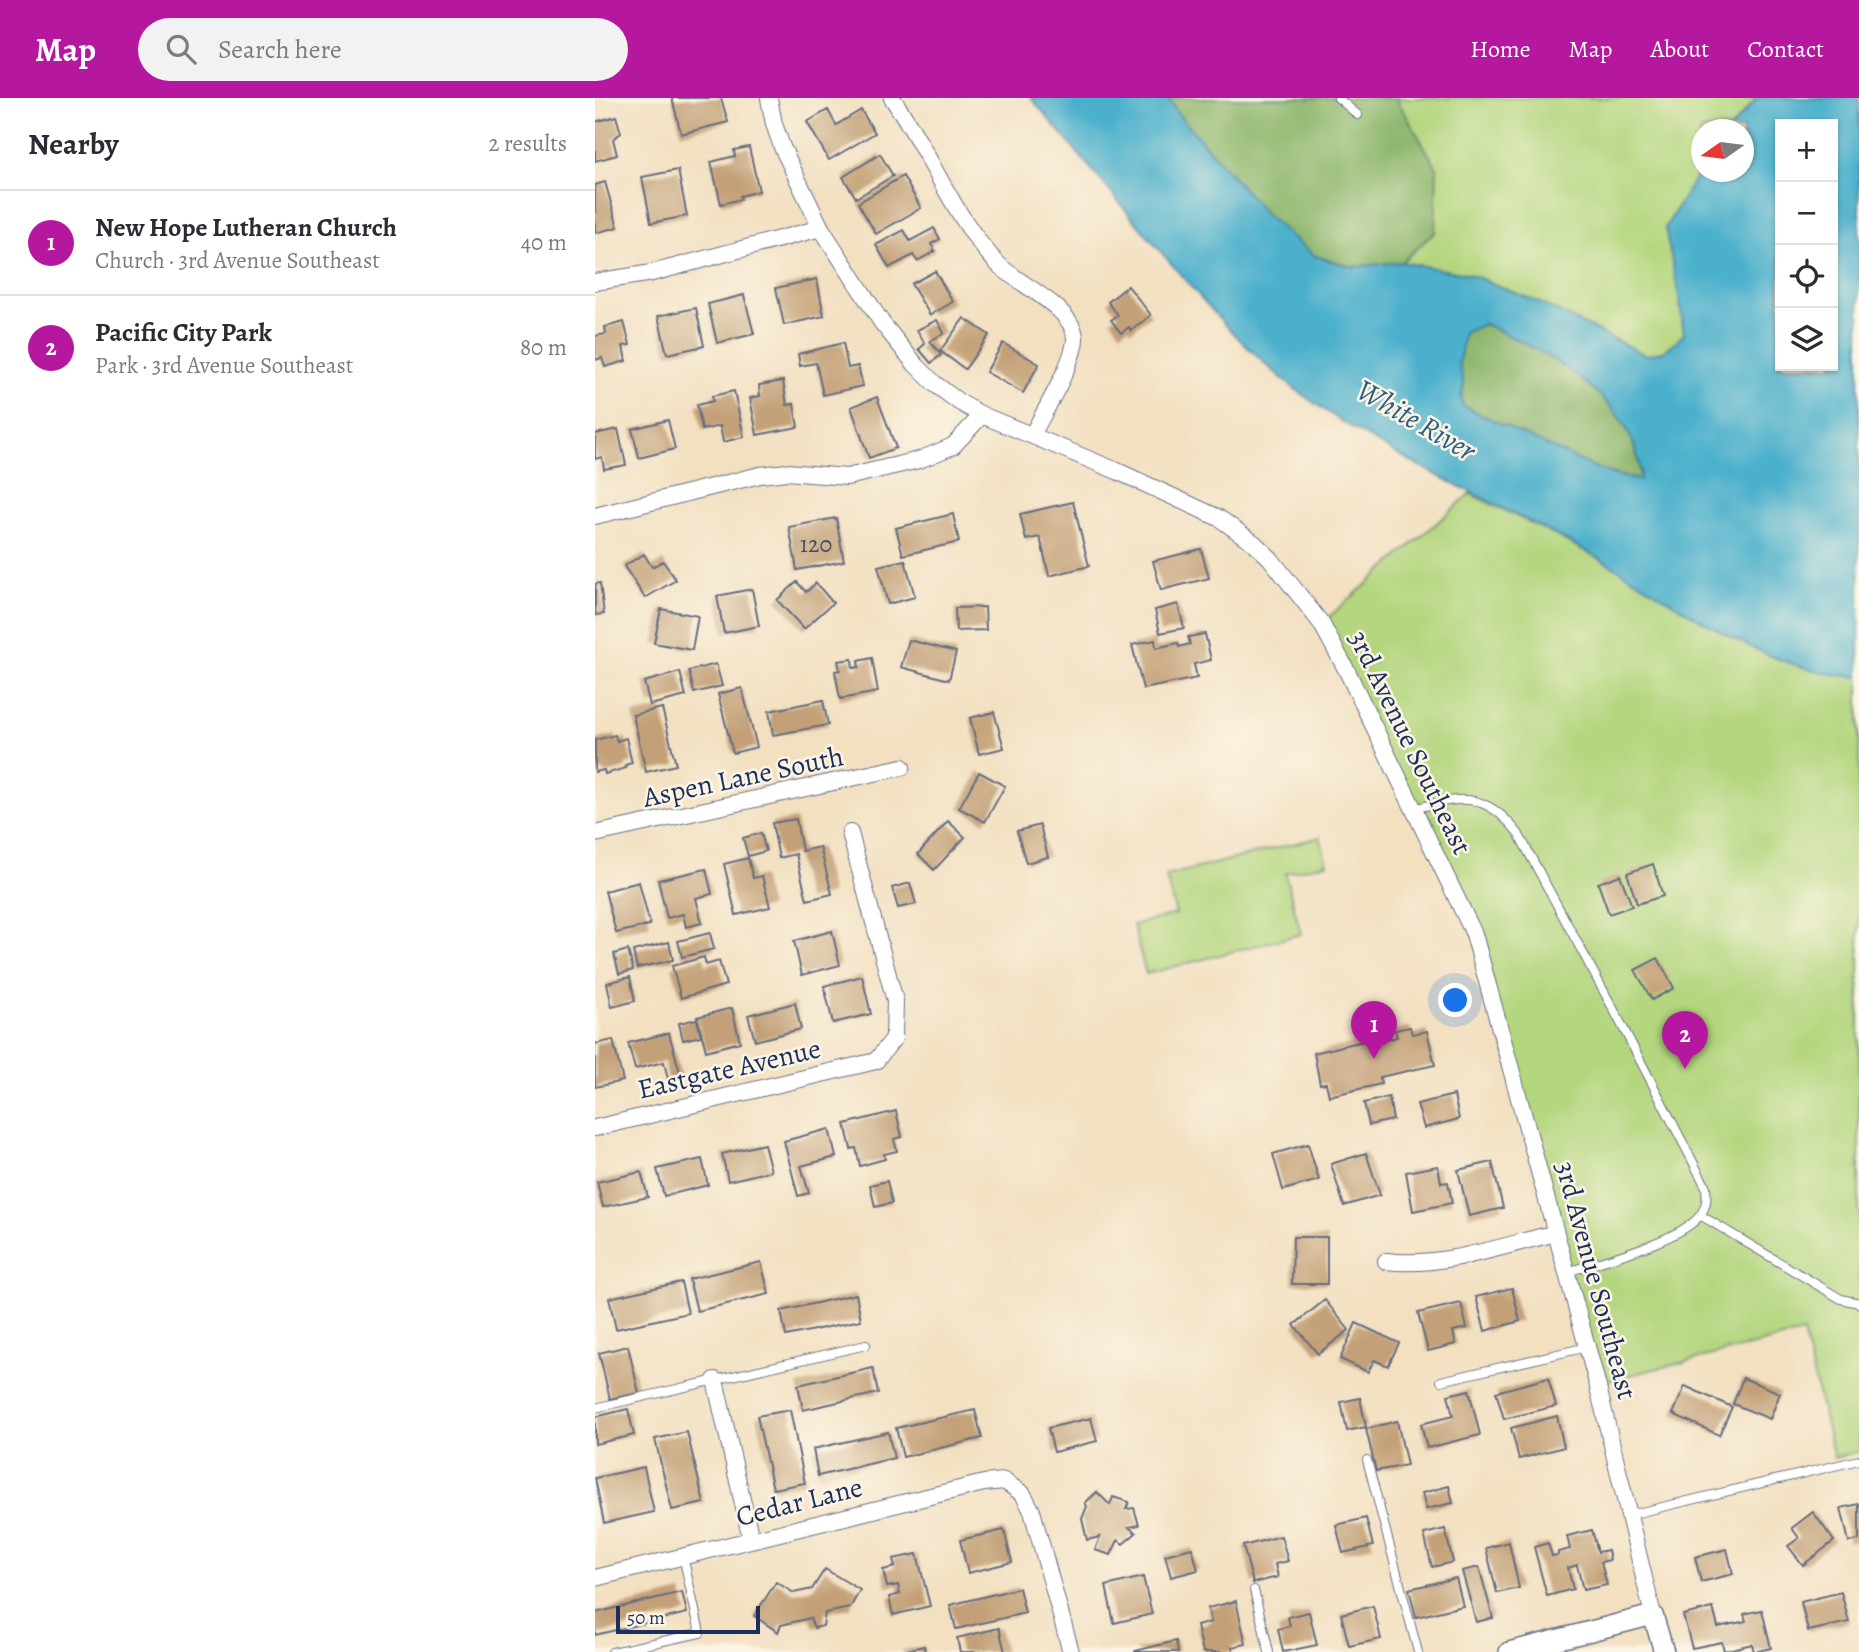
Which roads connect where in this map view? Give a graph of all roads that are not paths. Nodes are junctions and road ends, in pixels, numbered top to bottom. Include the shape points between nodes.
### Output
1 (769, 98) edge
2 (892, 98) edge
3 (1338, 98) edge
4 (1358, 115) dead end
5 (821, 228) junction
6 (595, 282) edge
7 (982, 415) junction
8 (1032, 435) junction
9 (595, 516) edge
10 (902, 767) dead end
11 (1414, 809) junction
12 (849, 833) dead end
13 (595, 834) edge
14 (595, 1128) edge
15 (1700, 1216) junction
16 (1556, 1233) junction
17 (1386, 1261) dead end
18 (1566, 1272) junction
19 (1859, 1303) edge
20 (866, 1345) dead end
21 (1587, 1348) junction
22 (715, 1380) junction
23 (1441, 1381) dead end
24 (595, 1408) edge
25 (1367, 1460) dead end
26 (1859, 1460) edge
27 (1629, 1515) junction
28 (751, 1539) junction
29 (683, 1556) junction
30 (595, 1578) edge
31 (1254, 1590) dead end
32 (1653, 1615) junction
33 (612, 1652) edge
34 (1071, 1652) edge
35 (1269, 1652) edge
36 (1418, 1652) edge
37 (1509, 1652) edge
38 (1664, 1652) edge

1 - 5 street, 3rd Avenue Southeast via 782,147
2 - 8 street via 990,255 1060,311 1073,330 1073,348
3 - 4 lane
5 - 6 street via 652,273
5 - 7 street, 3rd Avenue Southeast via 868,304 915,363 959,402
7 - 8 street, 3rd Avenue Southeast
7 - 9 street via 953,446 919,460 846,477 787,472 760,475
8 - 11 street, 3rd Avenue Southeast via 1219,518 1270,558 1327,635
10 - 13 street, Aspen Lane South
11 - 15 lane via 1444,801 1481,802 1495,808 1518,833 1694,1160 1706,1187
11 - 16 street, 3rd Avenue Southeast via 1474,934
12 - 14 street, Eastgate Avenue via 895,1001 894,1038 876,1061
15 - 18 lane via 1669,1237
15 - 19 lane via 1841,1300
16 - 17 street via 1434,1262
16 - 18 street, 3rd Avenue Southeast
18 - 21 street, 3rd Avenue Southeast
20 - 22 lane
21 - 23 lane
21 - 27 street, 3rd Avenue Southeast
22 - 24 lane
22 - 28 street
25 - 36 lane
26 - 27 lane
27 - 32 street, 3rd Avenue Southeast
28 - 29 street, Cedar Lane
28 - 34 street, Cedar Lane via 1004,1481 1023,1494 1032,1511
29 - 30 street, Cedar Lane
29 - 33 lane via 700,1633
31 - 35 lane
32 - 37 street
32 - 38 street, 3rd Avenue Southeast

